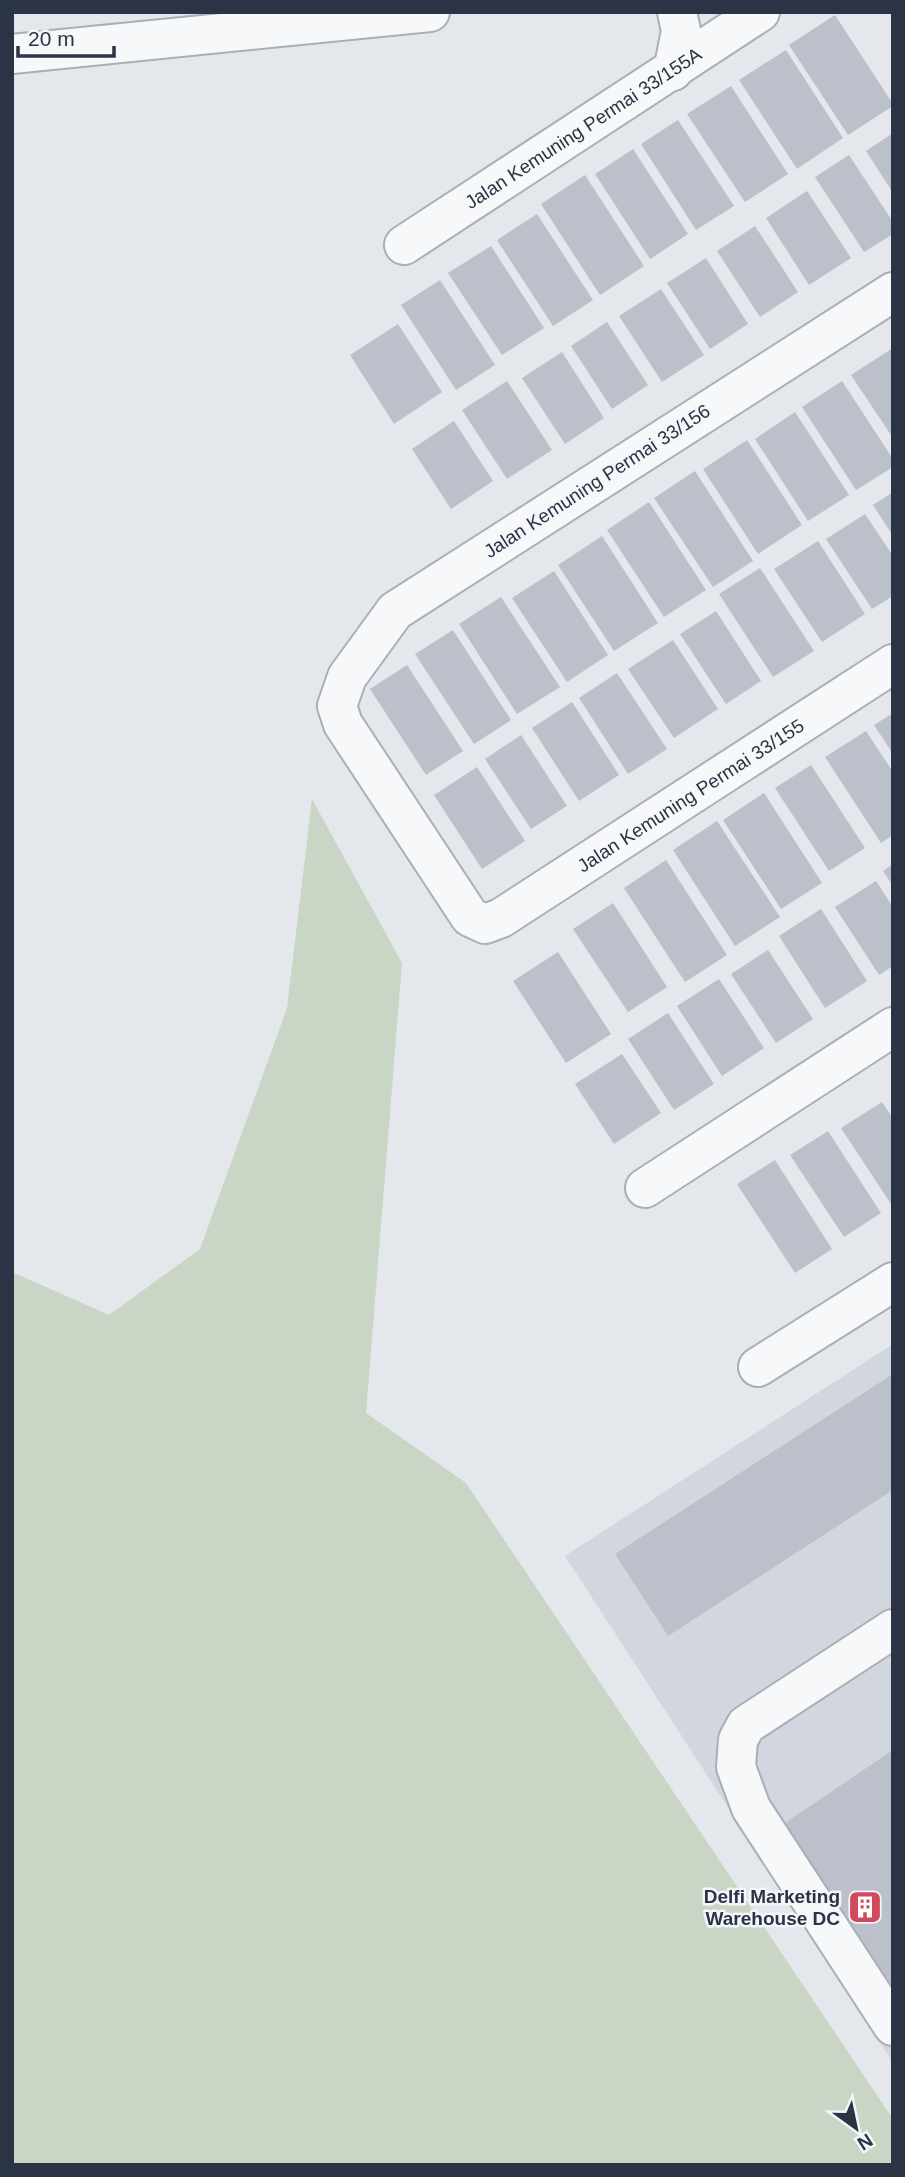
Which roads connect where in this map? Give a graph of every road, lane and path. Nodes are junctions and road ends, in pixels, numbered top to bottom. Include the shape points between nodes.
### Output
1 (430, 12) edge
2 (677, 12) edge
3 (761, 12) edge
4 (12, 54) edge
5 (673, 71) junction
6 (404, 245) dead end
7 (893, 292) edge
8 (893, 664) edge
9 (485, 924) joint
10 (893, 1027) edge
11 (645, 1188) dead end
12 (893, 1282) edge
13 (758, 1367) dead end
14 (893, 1629) edge
15 (893, 2026) edge

1 - 4 street
2 - 5 street via 681,31
3 - 5 street, Jalan Kemuning Permai 33/155A
5 - 6 street, Jalan Kemuning Permai 33/155A
7 - 9 street, Jalan Kemuning Permai 33/156 via 396,611 347,677 337,705 343,724 470,917
8 - 9 street, Jalan Kemuning Permai 33/155 via 501,918
10 - 11 street
12 - 13 street
14 - 15 street via 746,1725 738,1740 736,1767 751,1808

